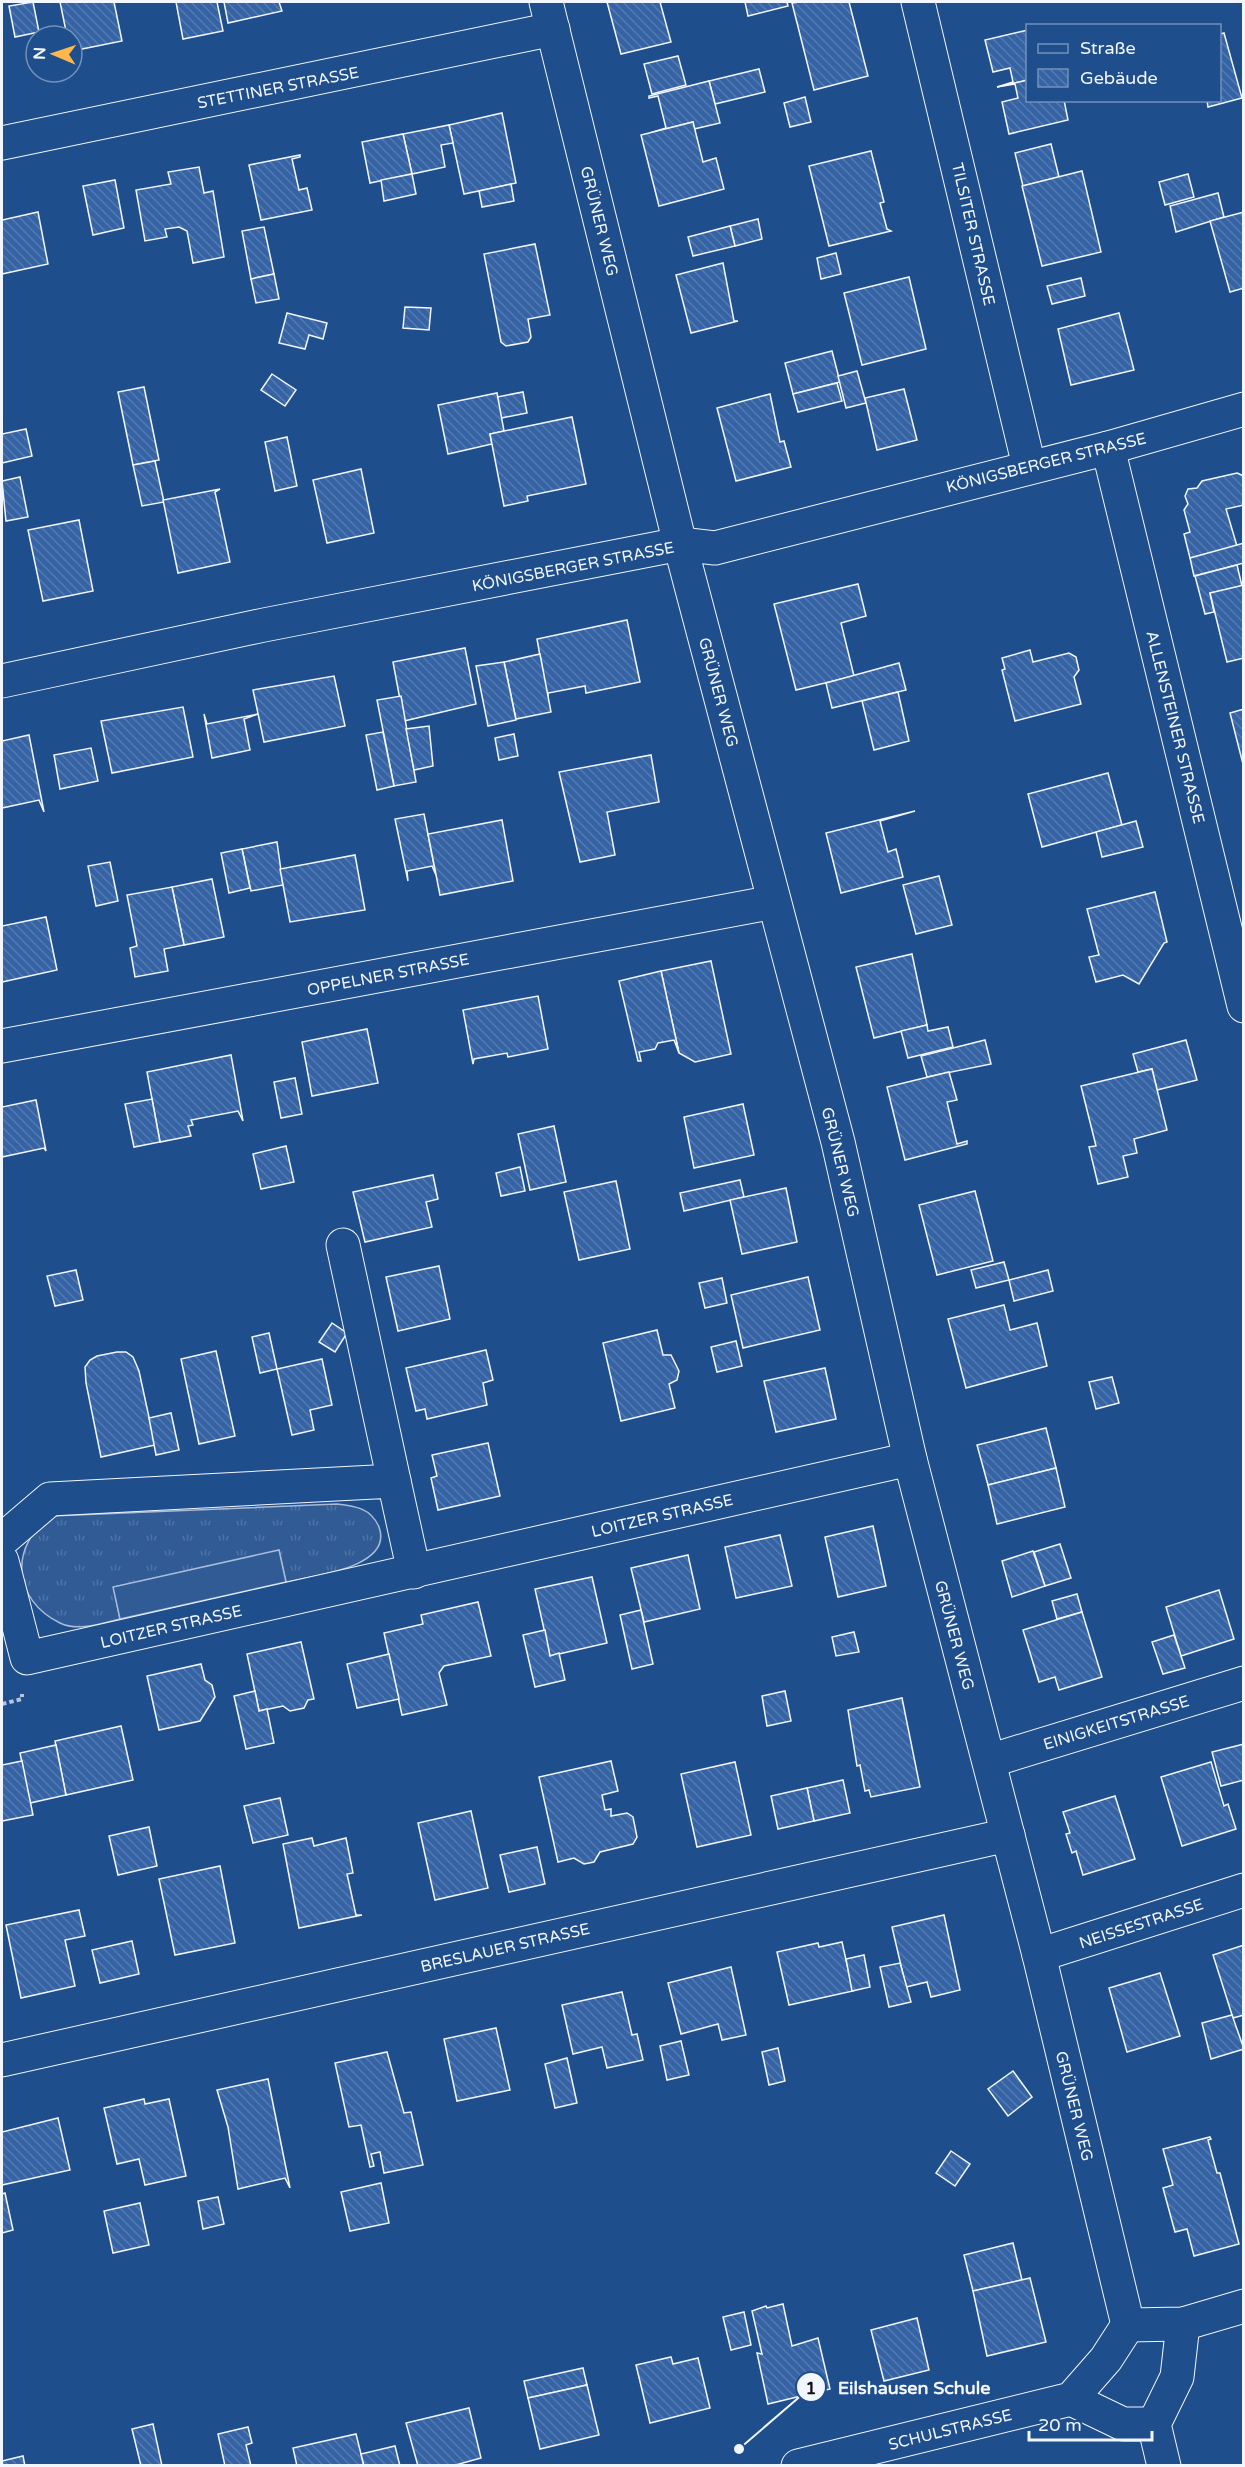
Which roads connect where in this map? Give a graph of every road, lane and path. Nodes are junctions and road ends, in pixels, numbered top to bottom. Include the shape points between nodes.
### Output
1 (918, 2) edge
2 (550, 15) edge
3 (2, 143) edge
4 (1244, 409) edge
5 (1108, 448) junction
6 (1029, 466) junction
7 (680, 544) junction
8 (2, 681) edge
9 (774, 902) junction
10 (1244, 1006) edge
11 (2, 1046) edge
12 (343, 1245) dead end
13 (910, 1459) junction
14 (394, 1481) junction
15 (2, 1540) edge
16 (2, 1561) edge
17 (414, 1572) junction
18 (1244, 1683) edge
19 (989, 1761) junction
20 (1008, 1835) junction
21 (1244, 1890) edge
22 (1038, 1955) junction
23 (2, 2060) edge
24 (1244, 2306) edge
25 (1183, 2324) junction
26 (1128, 2325) junction
27 (1071, 2399) junction
28 (1154, 2424) junction
29 (798, 2466) edge
30 (1164, 2466) edge

1 - 6 street, TILSITER STRASSE
2 - 3 street, STETTINER STRASSE
2 - 7 street, GRÜNER WEG
4 - 5 street, KÖNIGSBERGER STRASSE
5 - 6 street, KÖNIGSBERGER STRASSE
5 - 10 street, ALLENSTEINER STRASSE
6 - 7 street, KÖNIGSBERGER STRASSE via 715,548
7 - 8 street, KÖNIGSBERGER STRASSE
7 - 9 street, GRÜNER WEG
9 - 11 street, OPPELNER STRASSE
9 - 13 street, GRÜNER WEG via 838,1142
12 - 14 street
13 - 17 street, LOITZER STRASSE
13 - 19 street, GRÜNER WEG
14 - 15 street via 50,1499
14 - 17 street
16 - 17 street, LOITZER STRASSE via 27,1658
18 - 19 street, EINIGKEITSTRASSE
19 - 20 street, GRÜNER WEG
20 - 22 street, GRÜNER WEG
20 - 23 street, BRESLAUER STRASSE
21 - 22 street, NEISSESTRASSE
22 - 26 street, GRÜNER WEG
24 - 25 street
25 - 26 street
25 - 28 street via 1177,2377
26 - 27 street via 1106,2359
27 - 28 street via 1123,2424
27 - 29 street, SCHULSTRASSE
28 - 30 street

